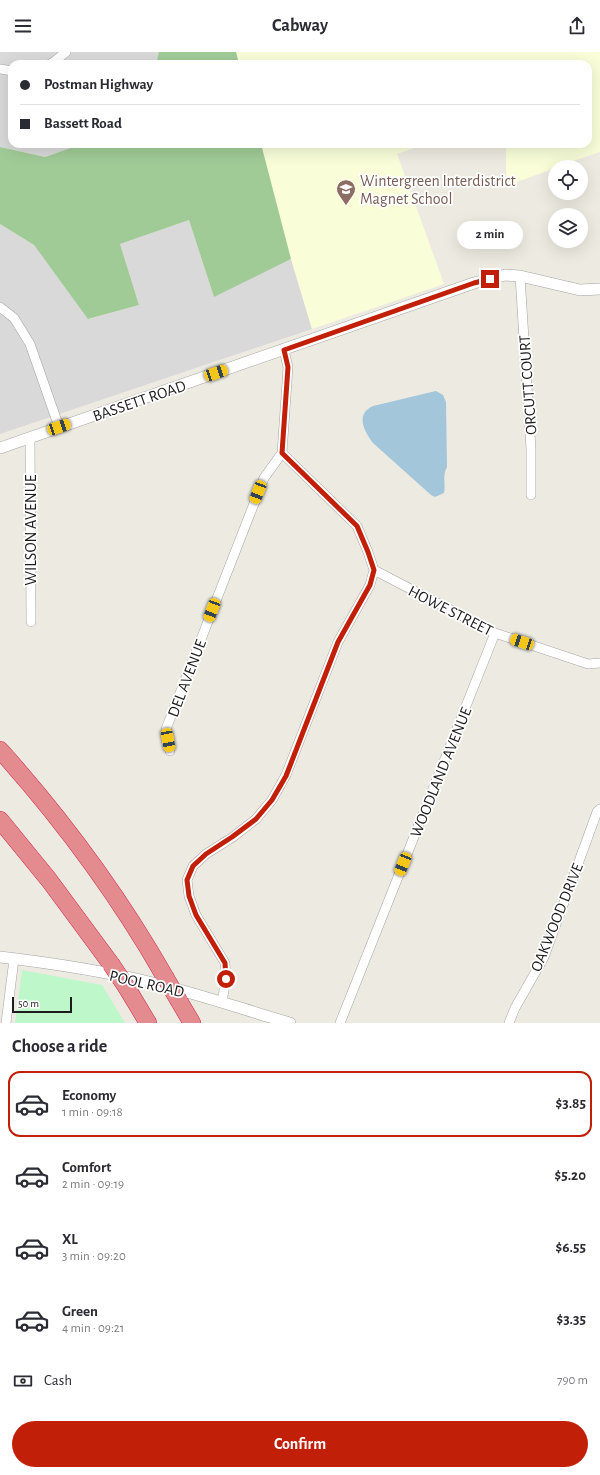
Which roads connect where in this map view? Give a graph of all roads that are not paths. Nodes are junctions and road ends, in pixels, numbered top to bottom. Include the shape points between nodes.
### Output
1 (66, 52) edge
2 (57, 60) edge
3 (520, 276) junction
4 (600, 290) edge
5 (0, 307) edge
6 (284, 350) junction
7 (59, 427) junction
8 (30, 438) junction
9 (0, 448) edge
10 (282, 453) junction
11 (531, 495) dead end
12 (374, 570) junction
13 (31, 622) dead end
14 (496, 633) junction
15 (600, 663) edge
16 (0, 750) edge
17 (170, 751) dead end
18 (600, 809) edge
19 (0, 820) edge
20 (0, 957) edge
21 (14, 959) junction
22 (222, 1002) junction
23 (6, 1023) edge
24 (148, 1023) edge
25 (192, 1023) edge
26 (290, 1023) edge
27 (340, 1023) edge
28 (509, 1023) edge

1 - 2 street
3 - 4 street, BASSETT ROAD via 580,290
3 - 6 street, BASSETT ROAD via 505,275 474,283
3 - 11 street, ORCUTT COURT via 531,449
5 - 7 street via 14,318 30,344
6 - 7 street, BASSETT ROAD
6 - 10 street via 288,367
7 - 8 street, BASSETT ROAD
8 - 9 street, BASSETT ROAD
8 - 13 street, WILSON AVENUE
10 - 12 street via 357,526
10 - 17 street, DEL AVENUE via 264,478 166,729
12 - 14 street, HOWE STREET
12 - 22 street via 370,585 338,642 286,776 272,800 256,819 193,866 187,880 189,896 196,915 225,963 226,979
14 - 15 street, HOWE STREET via 588,664
14 - 27 street, WOODLAND AVENUE
16 - 25 highway, bridge via 41,798 84,855 136,930
18 - 28 street, OAKWOOD DRIVE via 544,957 514,1008
19 - 24 highway, bridge via 49,880 111,964
20 - 21 street, POOL ROAD
21 - 22 street, POOL ROAD via 140,980
21 - 23 street
22 - 26 street, POOL ROAD

